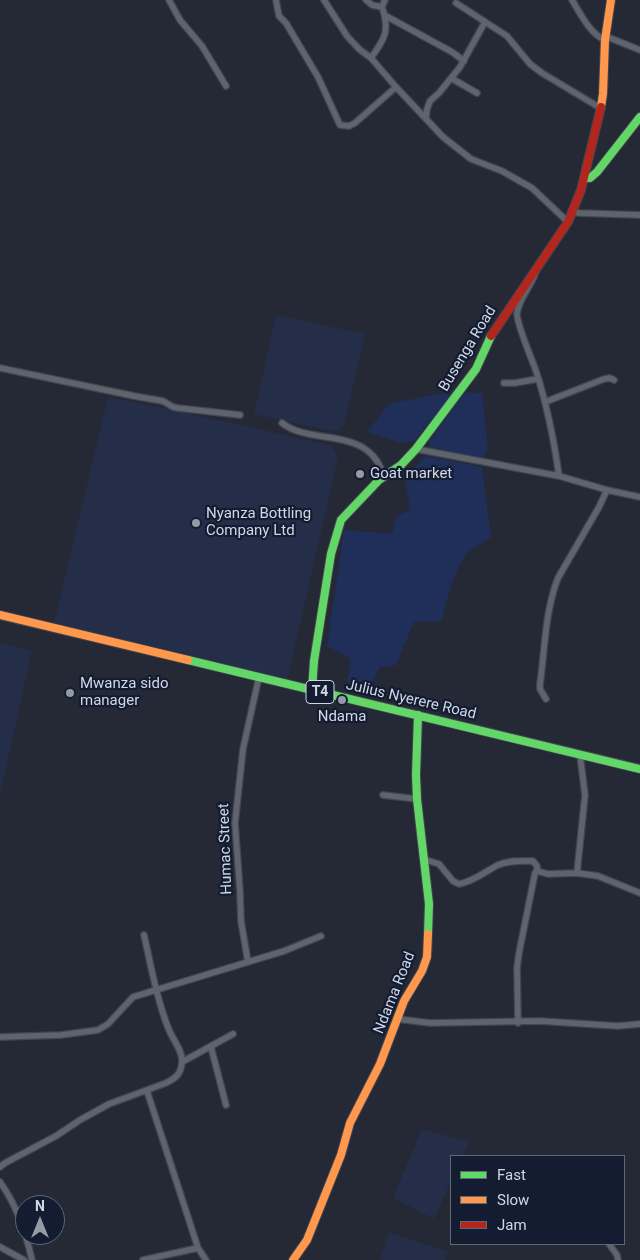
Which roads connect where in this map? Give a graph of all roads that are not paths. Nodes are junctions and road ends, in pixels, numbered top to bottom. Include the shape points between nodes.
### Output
1 (169, 0) edge
2 (276, 0) edge
3 (324, 0) edge
4 (366, 0) edge
5 (385, 0) edge
6 (572, 0) edge
7 (611, 0) edge
8 (456, 3) dead end
9 (382, 7) junction
10 (386, 16) junction
11 (485, 22) junction
12 (605, 38) junction
13 (640, 50) edge
14 (371, 58) junction
15 (464, 61) junction
16 (451, 78) junction
17 (226, 86) dead end
18 (396, 87) junction
19 (477, 94) dead end
20 (601, 106) junction
21 (640, 117) edge
22 (426, 118) junction
23 (585, 178) junction
24 (572, 211) junction
25 (640, 215) edge
26 (568, 222) junction
27 (537, 268) junction
28 (0, 368) edge
29 (537, 378) junction
30 (614, 380) dead end
31 (504, 383) dead end
32 (544, 402) junction
33 (240, 415) dead end
34 (282, 423) dead end
35 (416, 449) junction
36 (384, 476) junction
37 (559, 476) junction
38 (607, 490) junction
39 (640, 497) edge
40 (0, 615) edge
41 (259, 677) junction
42 (312, 690) junction
43 (546, 699) dead end
44 (418, 716) junction
45 (580, 755) junction
46 (640, 769) edge
47 (382, 795) dead end
48 (417, 800) junction
49 (423, 860) junction
50 (537, 871) junction
51 (577, 873) junction
52 (640, 893) edge
53 (144, 935) dead end
54 (321, 936) dead end
55 (248, 962) junction
56 (157, 990) junction
57 (398, 1019) junction
58 (518, 1023) junction
59 (640, 1024) edge
60 (233, 1034) dead end
61 (0, 1037) edge
62 (211, 1047) junction
63 (182, 1062) junction
64 (147, 1091) junction
65 (226, 1105) dead end
66 (0, 1167) edge
67 (0, 1182) edge
68 (610, 1245) edge
69 (0, 1247) edge
70 (198, 1248) junction
71 (24, 1260) edge
72 (32, 1260) edge
73 (143, 1260) edge
74 (206, 1260) edge
75 (293, 1260) edge
76 (618, 1260) edge

1 - 17 street
2 - 18 street via 281,18 315,71 340,125 355,123
3 - 14 street via 346,36
4 - 9 street
5 - 9 street
6 - 12 street via 589,27 600,38
7 - 12 main road, Busenga Road
8 - 11 street
9 - 10 street
10 - 14 street via 381,44
10 - 15 street
11 - 15 street
11 - 20 street via 507,36 542,74
12 - 13 street
12 - 20 main road, Busenga Road
14 - 18 street
15 - 16 street
16 - 19 street
16 - 22 street via 430,101
18 - 22 street
20 - 23 main road, Busenga Road
21 - 23 main road via 597,172
22 - 26 street via 443,137 471,159 532,188
23 - 24 main road, Busenga Road
24 - 25 street
24 - 26 main road, Busenga Road
26 - 27 main road, Busenga Road
27 - 29 street via 520,304 517,320
27 - 35 main road, Busenga Road via 492,333 476,369
28 - 33 street via 163,401 173,408
29 - 31 street
29 - 32 street
30 - 32 street via 604,379
32 - 37 street
34 - 36 street via 293,430 361,446 377,461
35 - 36 main road, Busenga Road via 401,465
35 - 37 street
36 - 42 main road, Busenga Road via 341,520 332,554
37 - 38 street
38 - 39 street
38 - 43 street via 554,590 540,684
40 - 41 main road, Julius Nyerere Road / T4
41 - 42 main road, Julius Nyerere Road / T4
41 - 55 street, Humac Street via 243,749 235,824 240,921
42 - 44 main road, Julius Nyerere Road / T4
44 - 45 main road, Julius Nyerere Road / T4
44 - 48 main road, Ndama Road
45 - 46 main road, Julius Nyerere Road / T4
45 - 51 street via 585,795
47 - 48 street
48 - 49 main road, Ndama Road
49 - 50 street via 439,864 459,884 510,861 533,861
49 - 57 main road, Ndama Road via 429,911 427,957
50 - 51 street
50 - 58 street via 517,968
51 - 52 street via 598,876
53 - 56 street
54 - 55 street
55 - 56 street
56 - 61 street via 133,997 98,1030
56 - 63 street
57 - 58 street via 430,1023
57 - 75 main road, Ndama Road via 380,1064 350,1123 341,1155 307,1240
58 - 59 street
60 - 62 street
62 - 63 street
62 - 65 street
63 - 64 street via 175,1079
64 - 66 street via 109,1104
64 - 70 street
67 - 72 street via 10,1195
68 - 76 street
69 - 71 street
70 - 73 street
70 - 74 street

